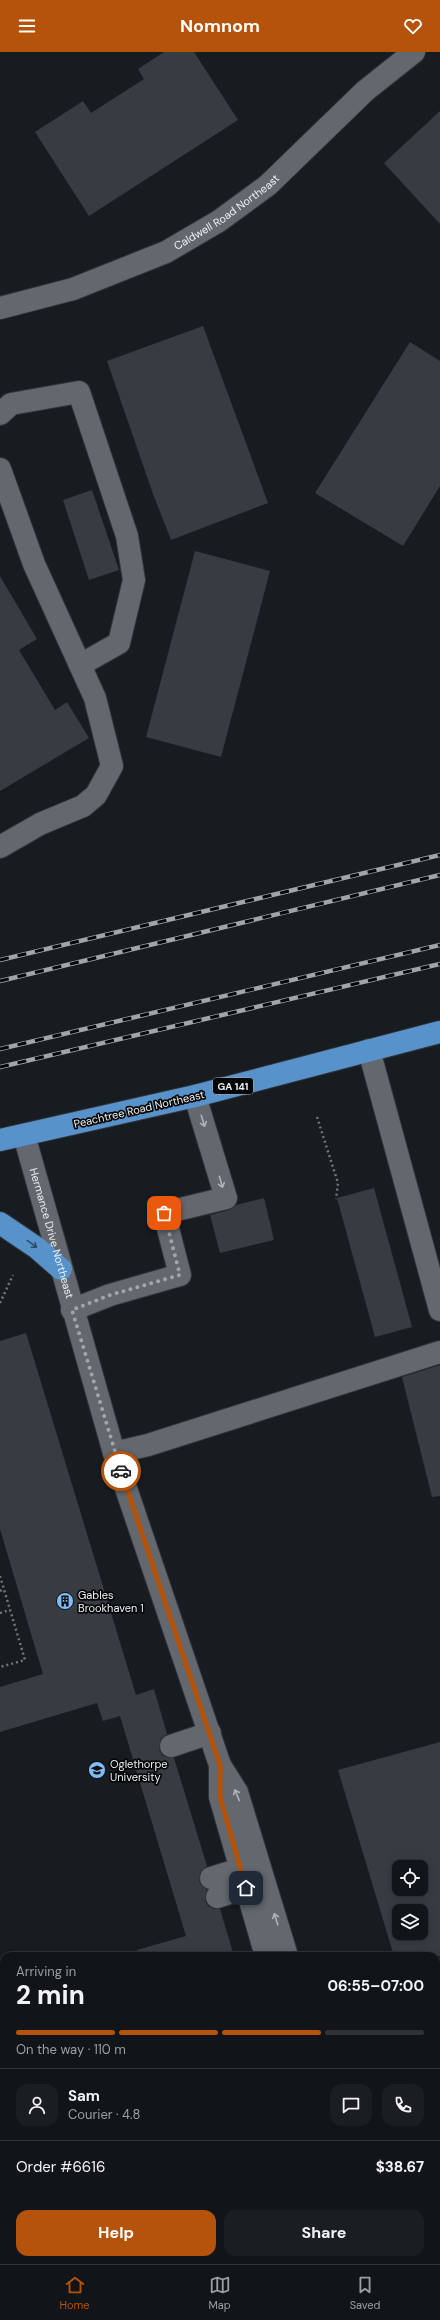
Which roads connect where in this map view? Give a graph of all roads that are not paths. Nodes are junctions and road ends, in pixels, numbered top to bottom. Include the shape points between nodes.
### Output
1 (414, 52) edge
2 (0, 308) edge
3 (0, 414) edge
4 (0, 469) edge
5 (80, 665) junction
6 (0, 847) edge
7 (440, 1032) edge
8 (369, 1050) junction
9 (195, 1096) junction
10 (24, 1135) junction
11 (0, 1140) edge
12 (0, 1223) edge
13 (61, 1269) junction
14 (72, 1310) junction
15 (440, 1310) edge
16 (440, 1352) edge
17 (114, 1453) junction
18 (210, 1733) junction
19 (171, 1746) dead end
20 (220, 1765) junction
21 (243, 1879) junction
22 (214, 1888) dead end
23 (265, 1952) edge
24 (286, 1952) edge

1 - 2 street, Caldwell Road Northeast via 365,91 268,185 220,221 166,252 73,289
3 - 5 street via 12,404 79,392 127,536 134,580 119,643
4 - 5 street via 34,564
5 - 6 street via 95,698 112,766 96,795 83,806 40,824
7 - 8 highway, Peachtree Road Northeast / GA 141
8 - 9 highway, Peachtree Road Northeast / GA 141
8 - 15 street
9 - 10 highway, Peachtree Road Northeast / GA 141
9 -> 14 street via 226,1198 164,1213 180,1275 110,1295
10 - 11 highway, Peachtree Road Northeast / GA 141
10 - 13 street, Hermance Drive Northeast
12 -> 13 highway via 37,1248
13 - 14 street, Hermance Drive Northeast
14 - 17 street, Hermance Drive Northeast
16 - 17 street via 148,1445
17 - 18 street, Hermance Drive Northeast
18 - 19 street
18 - 20 street, Hermance Drive Northeast
20 - 21 street, Hermance Drive Northeast via 220,1797
24 -> 20 street, Hermance Drive Northeast via 237,1792
21 - 22 street
21 - 23 street, Hermance Drive Northeast

